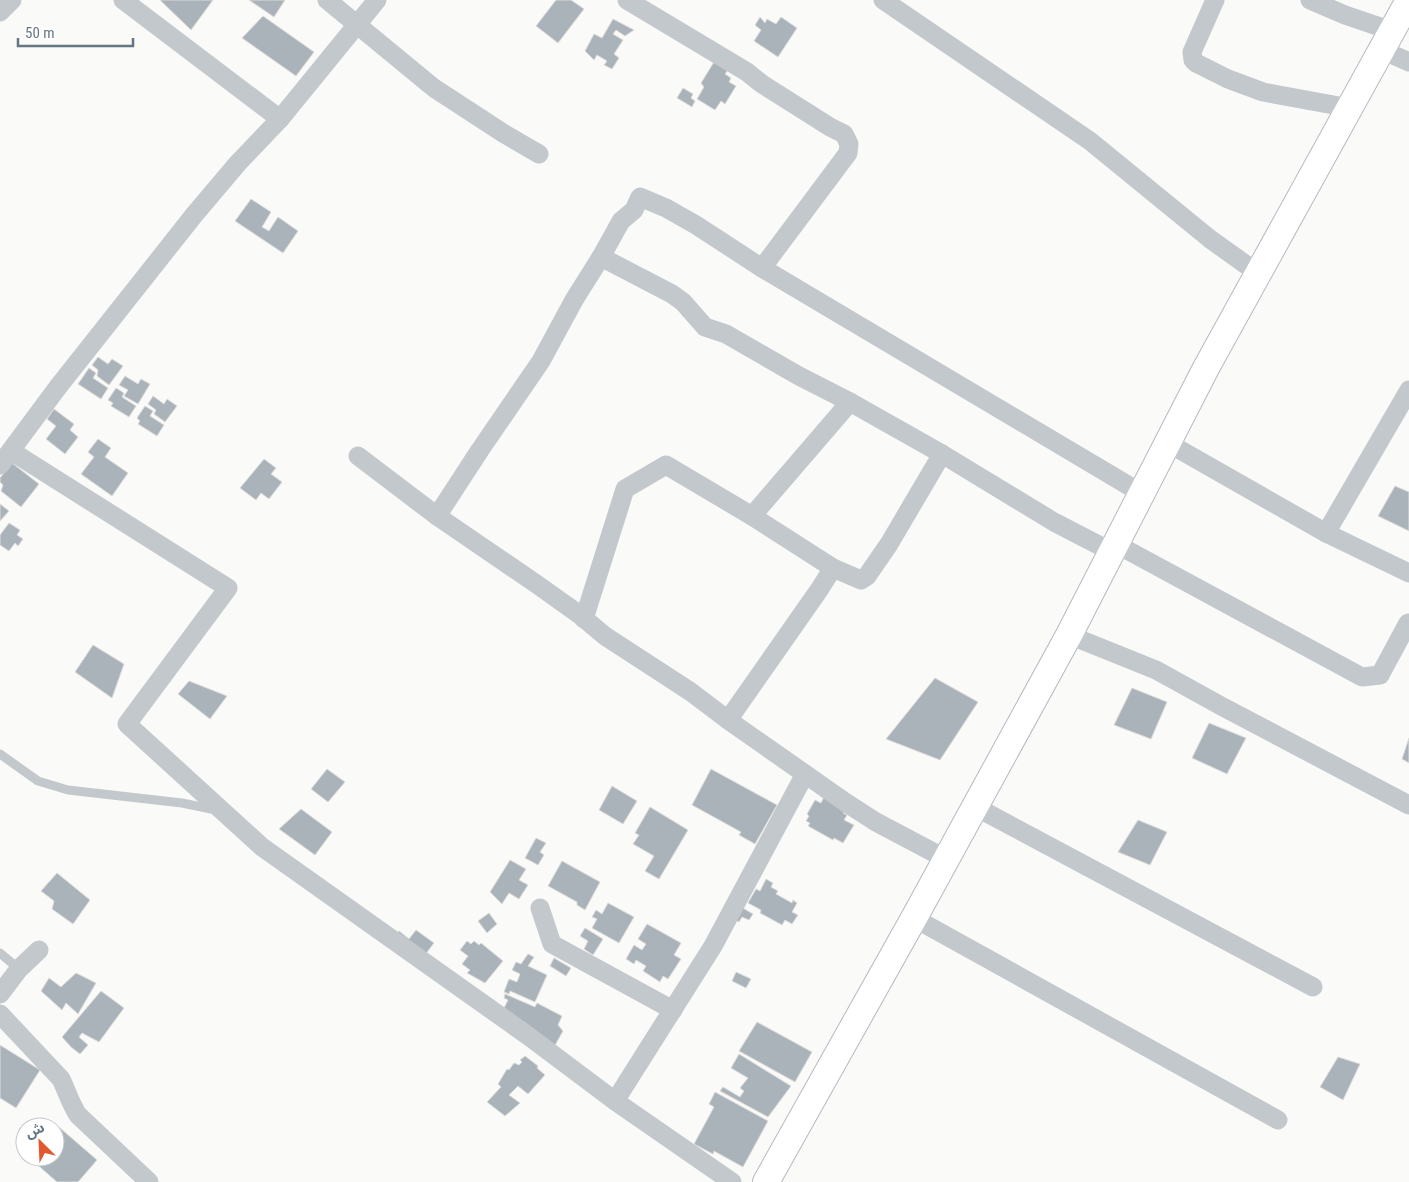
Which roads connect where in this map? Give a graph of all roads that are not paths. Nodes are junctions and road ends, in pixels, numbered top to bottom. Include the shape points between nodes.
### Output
1 (12, 0) edge
2 (123, 0) edge
3 (327, 0) edge
4 (377, 0) edge
5 (627, 0) edge
6 (883, 0) edge
7 (1215, 0) edge
8 (1310, 0) edge
9 (1409, 0) edge
10 (0, 12) edge
11 (357, 24) junction
12 (1387, 41) junction
13 (1409, 62) edge
14 (1350, 108) junction
15 (280, 118) junction
16 (539, 154) dead end
17 (601, 257) junction
18 (762, 268) junction
19 (1258, 274) junction
20 (1409, 390) edge
21 (850, 402) junction
22 (1168, 443) junction
23 (942, 454) junction
24 (358, 456) dead end
25 (6, 458) edge
26 (1141, 493) junction
27 (437, 516) junction
28 (752, 516) junction
29 (1326, 533) junction
30 (1114, 548) junction
31 (833, 568) junction
32 (1409, 573) edge
33 (584, 619) junction
34 (1408, 623) edge
35 (1069, 635) junction
36 (728, 720) junction
37 (0, 754) edge
38 (806, 774) junction
39 (1409, 805) edge
40 (974, 806) junction
41 (223, 812) junction
42 (946, 859) junction
43 (540, 908) dead end
44 (914, 918) junction
45 (39, 950) dead end
46 (0, 953) edge
47 (19, 969) junction
48 (1313, 987) dead end
49 (0, 994) edge
50 (673, 1010) junction
51 (0, 1014) edge
52 (615, 1101) junction
53 (1278, 1120) dead end
54 (149, 1182) edge
55 (732, 1182) edge
56 (766, 1182) edge

1 - 10 street
2 - 15 street
3 - 11 street
4 - 11 street
5 - 18 street via 844,134 850,144 848,152
6 - 19 street via 1090,141
7 - 14 street via 1192,52 1196,63 1263,92
8 - 12 street via 1345,15
9 - 12 main road
11 - 15 street
11 - 16 street via 434,88
12 - 13 street
12 - 14 main road
14 - 19 main road
15 - 25 street via 188,222
17 - 18 street via 621,221 634,210 640,197 696,224
17 - 21 street via 683,302 705,327 726,334
17 - 27 street via 541,361
18 - 26 street
19 - 22 main road
20 - 29 street
21 - 23 street
21 - 28 street
22 - 26 main road
22 - 29 street
23 - 30 street via 1054,522
23 - 31 street via 865,578 861,580
24 - 27 street
25 - 41 street via 228,588 127,724
26 - 30 main road
27 - 33 street
28 - 31 street
28 - 33 street via 666,465 625,488
29 - 32 street
30 - 34 street via 1362,677 1380,675
30 - 35 main road
31 - 36 street
33 - 36 street
35 - 39 street via 1156,670
35 - 40 main road
36 - 38 street
37 - 41 lane via 38,781 68,790 182,803
38 - 42 street via 876,822
38 - 50 street via 713,946
40 - 42 main road
40 - 48 street
41 - 52 street via 262,847
42 - 44 main road
43 - 50 street via 552,944
44 - 53 street
44 - 56 main road
45 - 47 street
46 - 47 lane
47 - 49 street
50 - 52 street
51 - 54 street via 61,1079 78,1115
52 - 55 street

